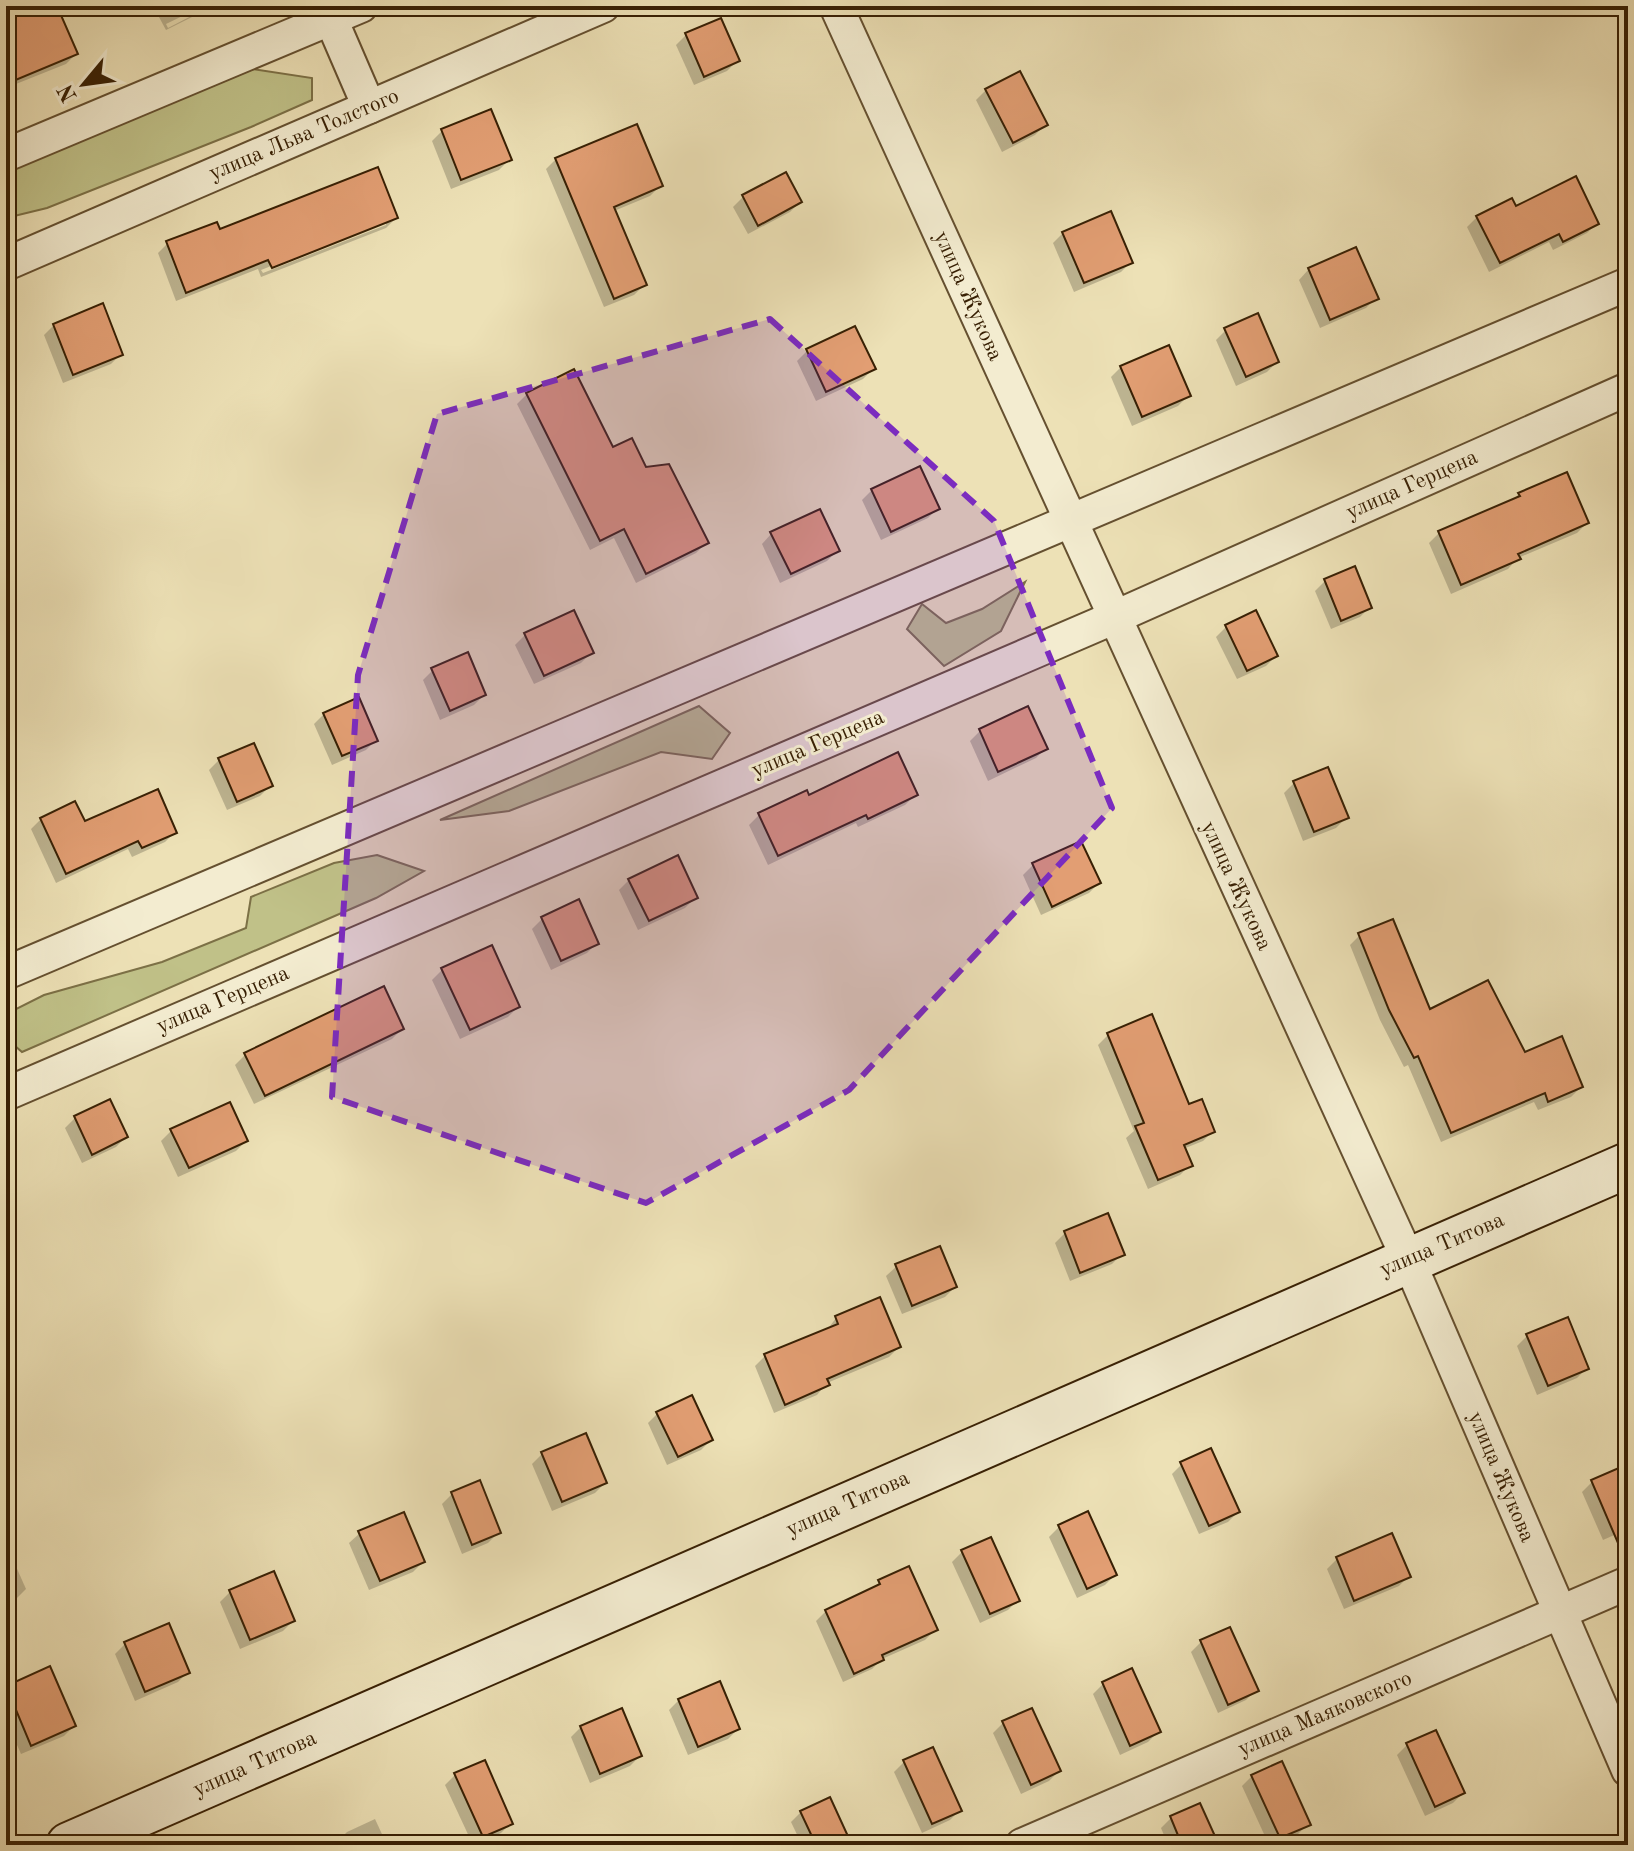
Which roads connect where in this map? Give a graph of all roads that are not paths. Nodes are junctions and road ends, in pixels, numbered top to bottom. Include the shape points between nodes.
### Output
1 (361, 6) edge
2 (603, 6) edge
3 (836, 6) edge
4 (331, 19) junction
5 (369, 107) junction
6 (6, 155) edge
7 (6, 264) edge
8 (1628, 284) edge
9 (1628, 389) edge
10 (1070, 519) junction
11 (1113, 618) junction
12 (6, 973) edge
13 (6, 1094) edge
14 (1628, 1165) edge
15 (1408, 1259) junction
16 (1628, 1583) edge
17 (1559, 1612) junction
18 (1628, 1770) edge
19 (69, 1845) edge
20 (1022, 1845) edge

1 - 4 street
2 - 5 street, улица Льва Толстого
3 - 10 street, улица Жукова
4 - 5 street
4 - 6 street
5 - 7 street, улица Льва Толстого
8 - 10 street
9 - 11 street, улица Герцена
10 - 11 street, улица Жукова
10 - 12 street
11 - 13 street, улица Герцена
11 - 15 street, улица Жукова
14 - 15 main road, улица Титова
15 - 17 street, улица Жукова
15 - 19 main road, улица Титова
16 - 17 street, улица Маяковского
17 - 18 street, улица Жукова
17 - 20 street, улица Маяковского

